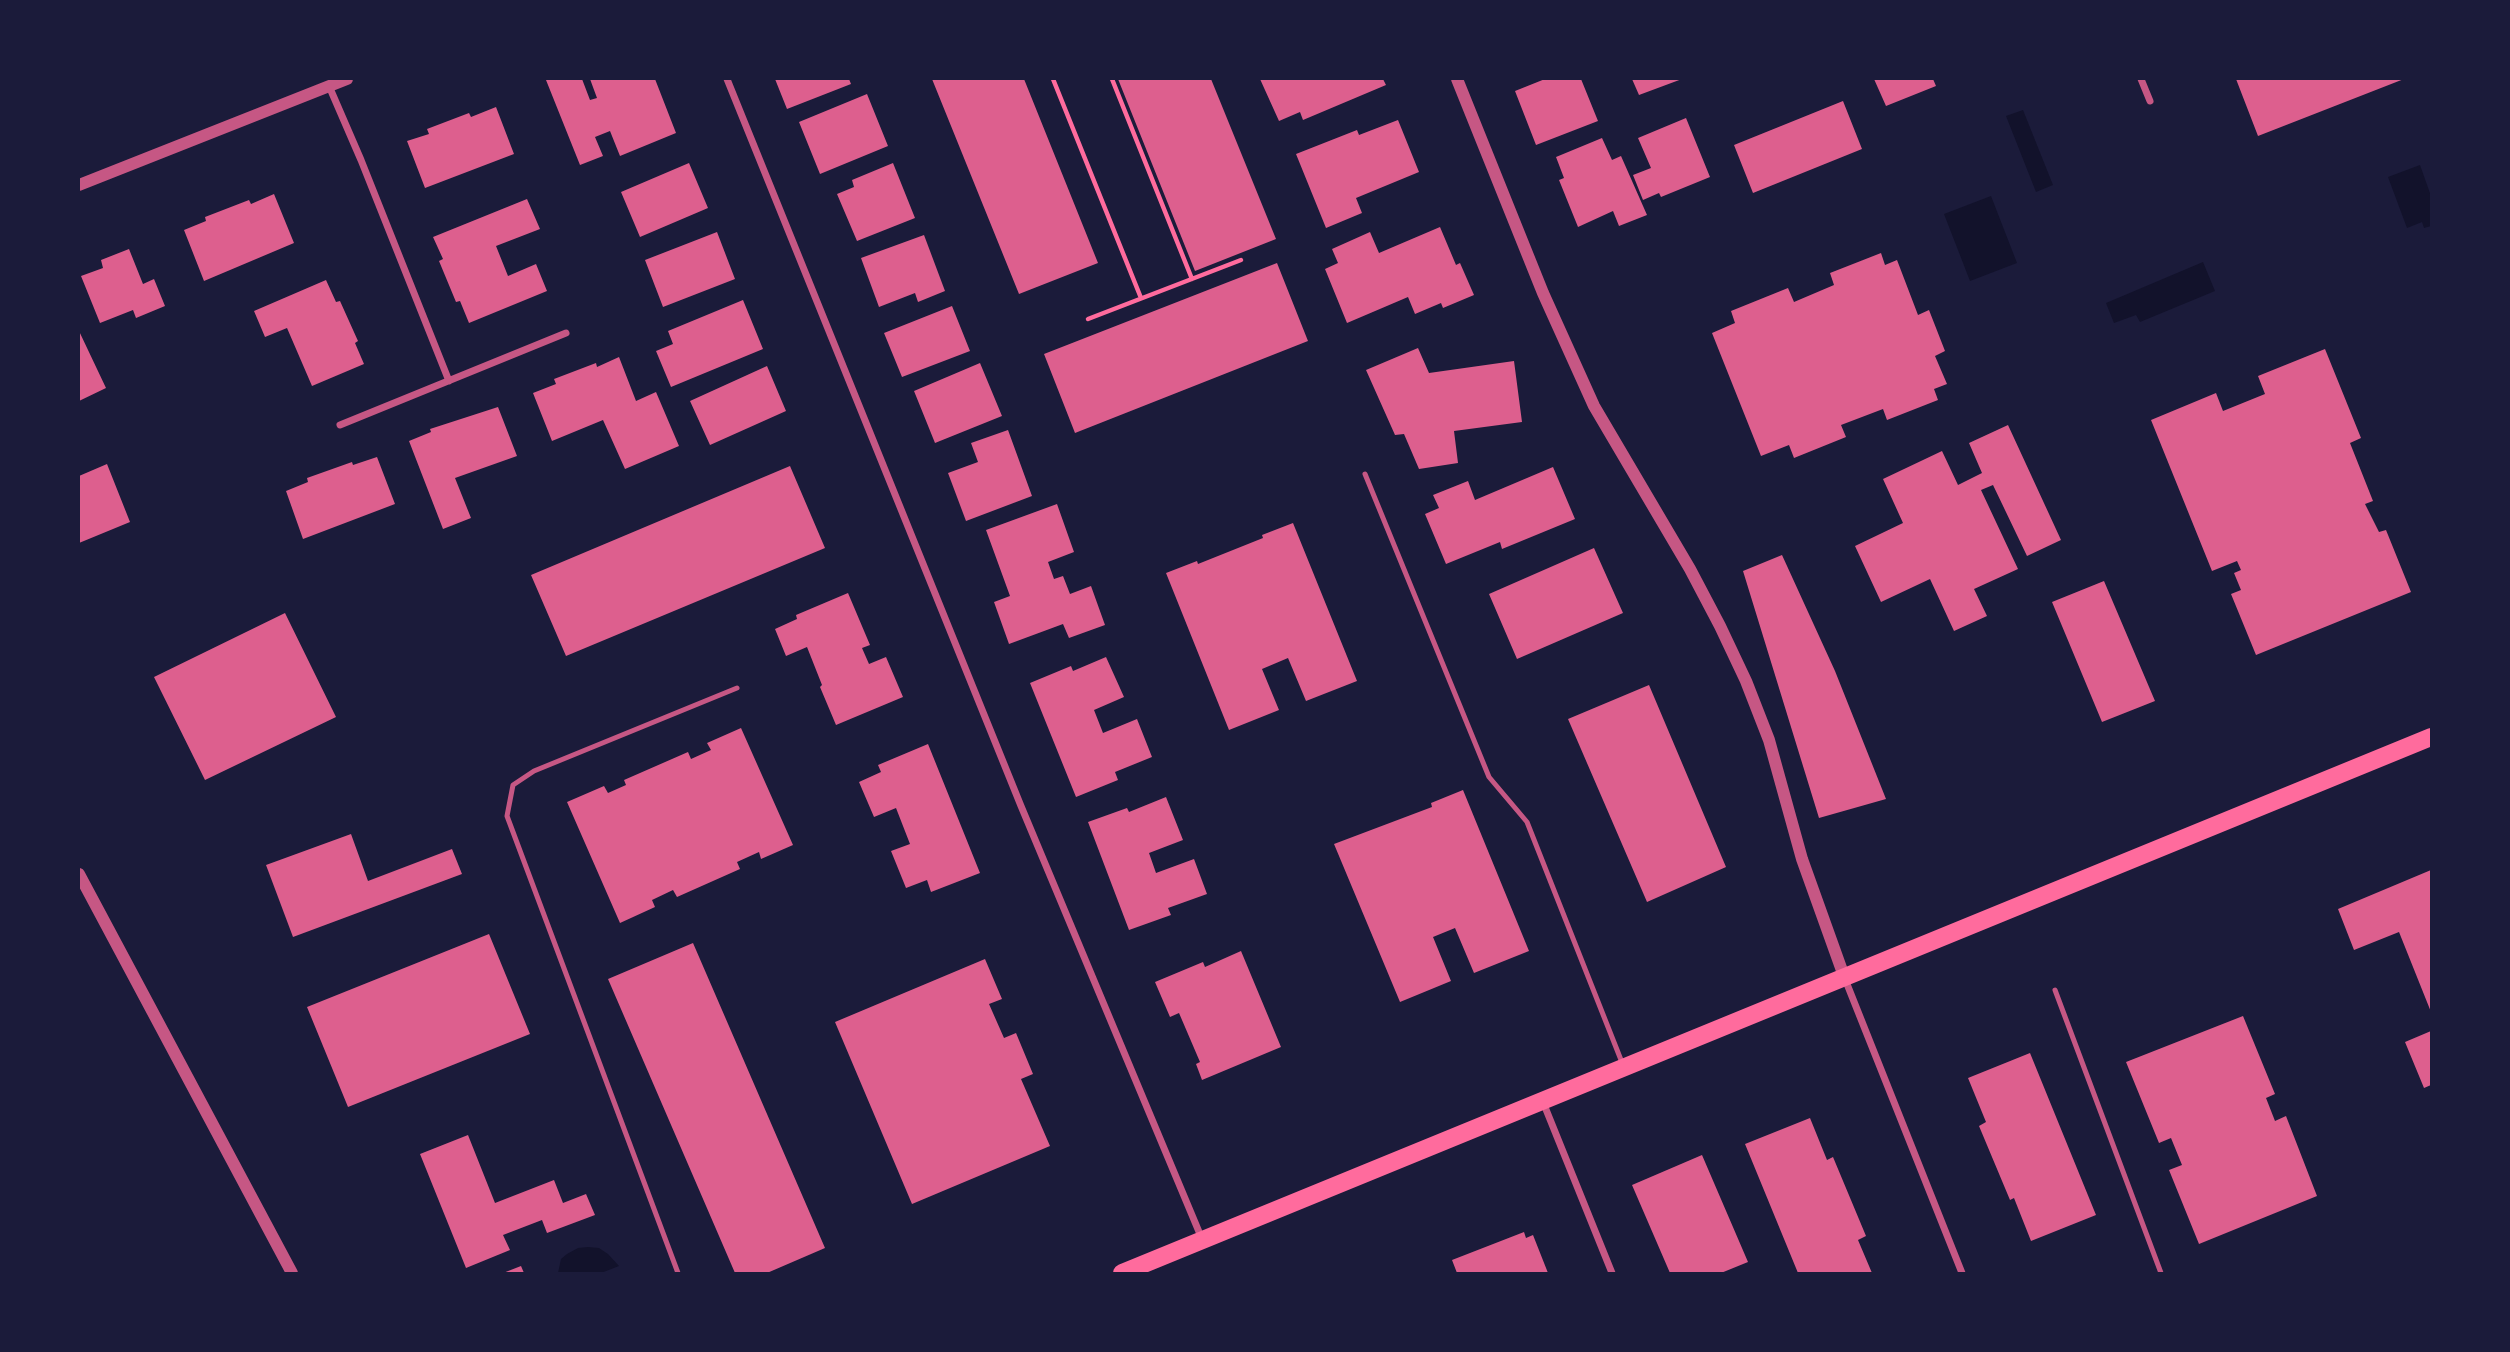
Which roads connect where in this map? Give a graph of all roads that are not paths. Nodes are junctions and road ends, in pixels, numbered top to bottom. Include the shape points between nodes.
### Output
1 (347, 79) edge
2 (727, 79) edge
3 (1457, 79) edge
4 (2141, 79) edge
5 (329, 86) junction
6 (2150, 101) dead end
7 (79, 185) edge
8 (566, 333) dead end
9 (449, 381) junction
10 (340, 425) dead end
11 (1365, 474) dead end
12 (737, 688) dead end
13 (2431, 737) edge
14 (79, 874) edge
15 (1845, 979) junction
16 (2055, 990) dead end
17 (1624, 1068) junction
18 (1543, 1102) junction
19 (1202, 1240) junction
20 (1150, 1268) edge
21 (292, 1273) edge
22 (678, 1273) edge
23 (1122, 1273) edge
24 (1612, 1273) edge
25 (1962, 1273) edge
26 (2161, 1273) edge

1 - 5 street
2 - 19 street
3 - 15 street via 1594,406 1690,569 1746,681
4 - 6 street
5 - 7 street
5 - 9 street
8 - 9 street
9 - 10 street
11 - 17 lane via 1489,777 1527,822
12 - 22 lane via 534,771 513,785 507,816
13 - 15 main road
14 - 21 street
15 - 17 main road
15 - 25 street
16 - 26 lane
17 - 18 main road
18 - 19 main road
18 - 24 street
19 - 20 main road
20 - 23 main road

